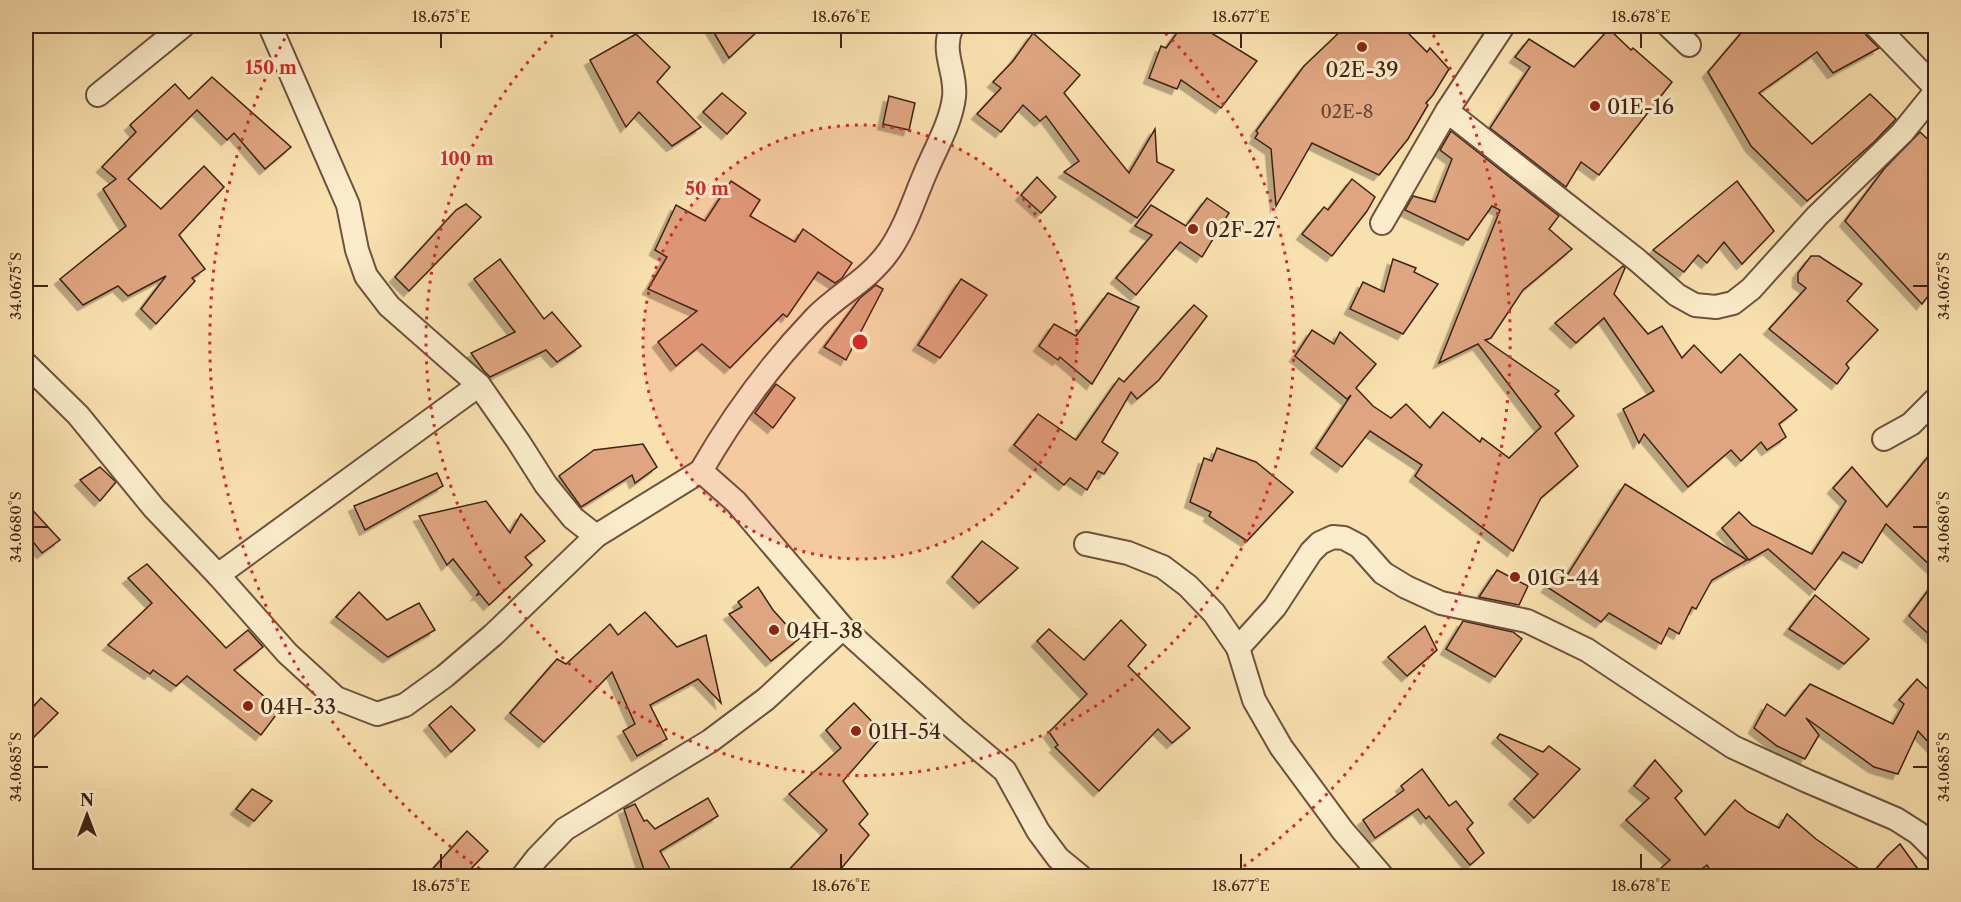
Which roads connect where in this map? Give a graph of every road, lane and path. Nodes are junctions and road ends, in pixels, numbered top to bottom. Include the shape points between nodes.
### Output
1 (183, 26) edge
2 (270, 26) edge
3 (952, 26) edge
4 (1503, 26) edge
5 (1669, 26) edge
6 (1876, 26) edge
7 (1689, 45) dead end
8 (1935, 89) edge
9 (98, 94) dead end
10 (1447, 111) junction
11 (1382, 224) dead end
12 (26, 364) edge
13 (478, 384) junction
14 (1935, 399) edge
15 (1884, 439) dead end
16 (701, 471) junction
17 (596, 536) junction
18 (1086, 544) dead end
19 (218, 575) junction
20 (843, 628) junction
21 (1238, 648) junction
22 (1935, 851) edge
23 (523, 876) edge
24 (1080, 876) edge
25 (1382, 876) edge

1 - 9 street
2 - 13 street via 348,205 366,276 389,306
3 - 16 street via 947,55 954,94 951,115 889,251 868,275 816,317 782,356 724,431
4 - 10 street
5 - 7 street
6 - 8 street
8 - 10 street via 1902,133 1817,216 1751,289 1733,303 1716,307 1695,305 1677,295
10 - 11 street
12 - 19 street via 78,415 154,508
13 - 17 street via 546,486 573,518
13 - 19 street
14 - 15 street via 1911,424
16 - 17 street
16 - 20 street via 736,502
17 - 19 street via 445,676 405,705 377,714 336,698 287,653
18 - 21 street via 1128,553 1163,567 1214,613
20 - 23 street via 766,699 710,741 565,829
20 - 24 street via 1005,771 1038,831 1058,858
21 - 22 street via 1275,607 1311,552 1333,537 1344,538 1359,546 1383,573 1406,587 1441,603 1527,621 1587,650 1733,747 1896,819 1918,833
21 - 25 street via 1254,700 1281,747

